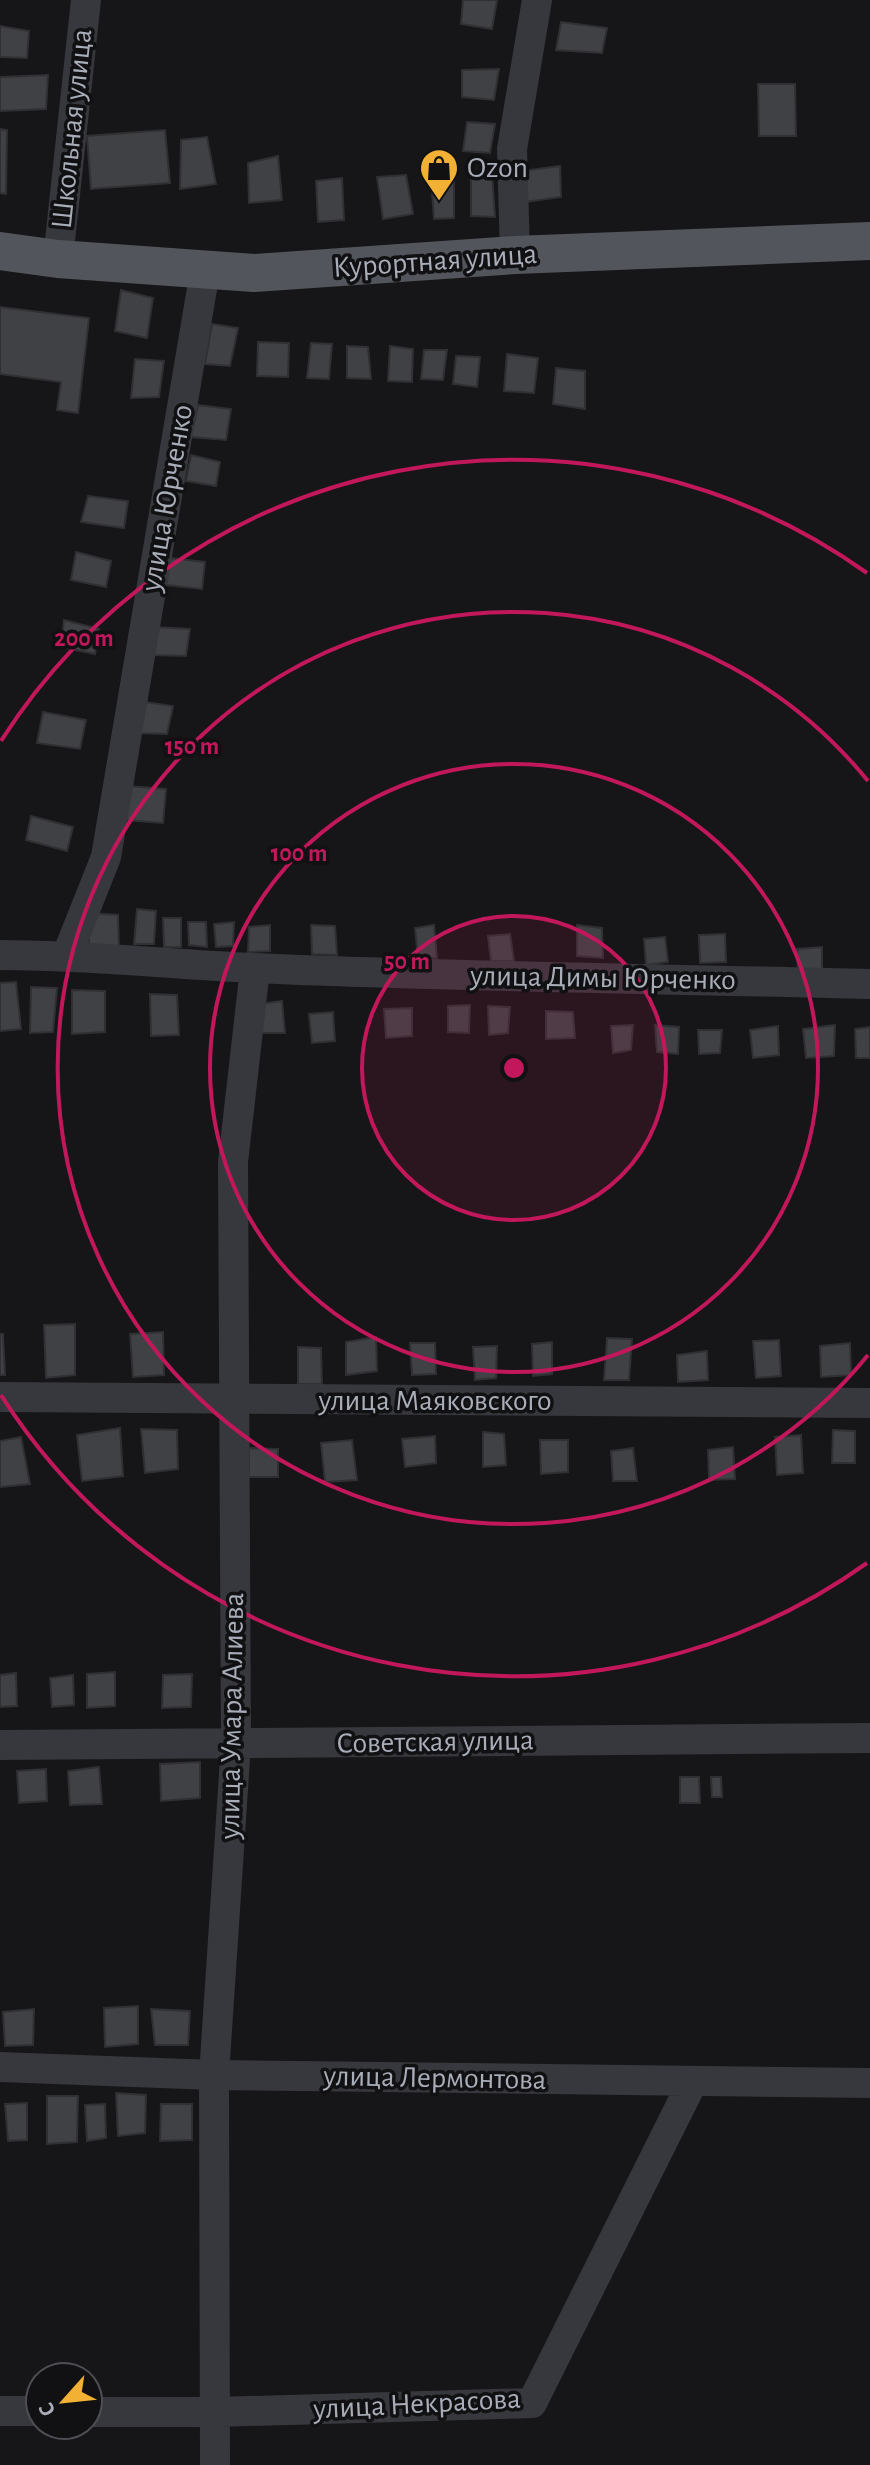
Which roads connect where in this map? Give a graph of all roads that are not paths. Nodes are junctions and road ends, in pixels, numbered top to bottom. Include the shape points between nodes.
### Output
1 (86, 0) edge
2 (537, 0) edge
3 (870, 241) edge
4 (0, 251) edge
5 (515, 255) junction
6 (58, 259) junction
7 (205, 271) junction
8 (0, 955) edge
9 (67, 955) junction
10 (255, 969) junction
11 (870, 984) edge
12 (0, 1397) edge
13 (234, 1399) junction
14 (870, 1403) edge
15 (870, 1738) edge
16 (236, 1744) junction
17 (0, 1745) edge
18 (0, 2067) edge
19 (214, 2075) junction
20 (693, 2081) junction
21 (870, 2083) edge
22 (0, 2411) edge
23 (24, 2411) edge
24 (104, 2412) edge
25 (215, 2412) junction
26 (215, 2465) edge

1 - 6 street, Школьная улица
2 - 5 street via 512,149
3 - 5 main road, Курортная улица
4 - 6 main road, Курортная улица
5 - 7 main road, Курортная улица via 254,273
6 - 7 main road, Курортная улица
7 - 9 street, улица Юрченко via 106,857
8 - 9 street, улица Димы Юрченко
9 - 10 street, улица Димы Юрченко
10 - 11 street, улица Димы Юрченко
10 - 13 street, улица Умара Алиева via 233,1162
12 - 13 street, улица Маяковского
13 - 14 street, улица Маяковского
13 - 16 street, улица Умара Алиева
15 - 16 street, Советская улица
16 - 17 street, Советская улица
16 - 19 street, улица Умара Алиева
18 - 19 street, улица Лермонтова
19 - 20 street, улица Лермонтова
19 - 25 street, улица Умара Алиева
20 - 21 street, улица Лермонтова
20 - 25 street, улица Некрасова via 532,2403
22 - 23 street
24 - 25 street, улица Некрасова
25 - 26 street, улица Умара Алиева

